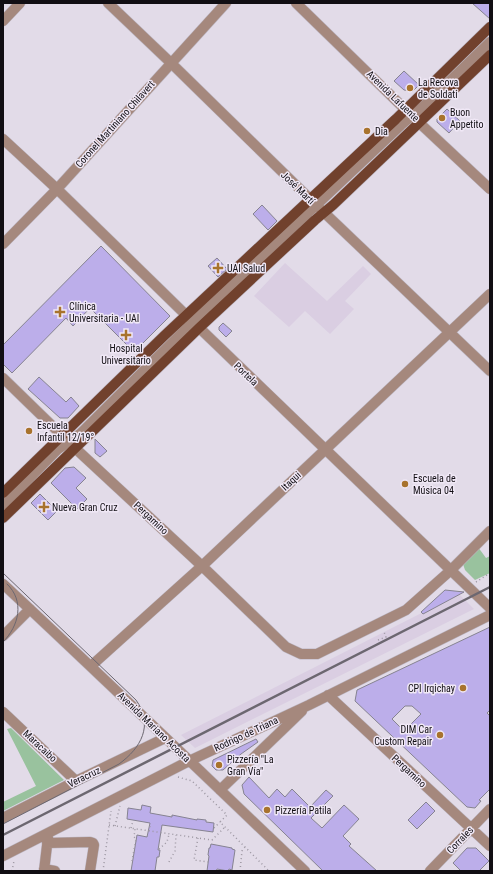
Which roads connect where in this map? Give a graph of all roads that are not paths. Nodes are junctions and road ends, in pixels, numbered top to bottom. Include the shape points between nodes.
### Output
1 (20, 3) edge
2 (108, 3) edge
3 (226, 3) edge
4 (296, 3) edge
5 (3, 21) edge
6 (490, 27) edge
7 (490, 42) edge
8 (490, 55) edge
9 (171, 63) junction
10 (444, 99) junction
11 (424, 106) junction
12 (413, 116) junction
13 (3, 139) edge
14 (57, 189) junction
15 (490, 189) edge
16 (317, 206) junction
17 (3, 244) edge
18 (490, 294) edge
19 (193, 322) junction
20 (449, 331) junction
21 (490, 371) edge
22 (3, 378) edge
23 (66, 438) junction
24 (76, 449) junction
25 (325, 450) junction
26 (3, 492) edge
27 (3, 505) edge
28 (3, 518) edge
29 (490, 531) edge
30 (202, 566) junction
31 (451, 570) junction
32 (3, 584) edge
33 (490, 608) edge
34 (30, 610) junction
35 (490, 615) edge
36 (3, 636) edge
37 (91, 666) junction
38 (328, 695) junction
39 (309, 705) junction
40 (3, 712) edge
41 (165, 738) junction
42 (189, 761) junction
43 (76, 781) junction
44 (220, 790) junction
45 (490, 809) edge
46 (3, 818) edge
47 (471, 829) junction
48 (49, 833) junction
49 (47, 843) junction
50 (490, 846) edge
51 (6, 859) edge
52 (44, 870) edge
53 (55, 871) edge
54 (90, 871) edge
55 (305, 871) edge
56 (430, 871) edge

1 - 5 street
2 - 9 street, José Martí
3 - 9 street, Coronel Martiniano Chilavert
4 - 12 street, Avenida Lafuente
6 - 12 main road
7 - 11 street
8 - 10 main road
9 - 14 street, Coronel Martiniano Chilavert
9 - 16 street, José Martí
10 - 11 street
10 - 12 main road
11 - 12 street
12 - 15 street, Avenida Lafuente
12 - 16 main road
12 - 16 main road
13 - 14 street, Portela
14 - 17 street, Coronel Martiniano Chilavert
14 - 19 street, Portela
16 - 19 main road
16 - 19 main road
16 - 20 street, José Martí
18 - 20 street, Itaqui
19 - 23 main road
19 - 24 main road
19 - 25 street, Portela
20 - 21 street, José Martí
20 - 25 street, Itaqui
22 - 23 street, Pergamino
23 - 24 street, Pergamino
23 - 26 main road
23 - 27 street
24 - 28 main road
24 - 30 street, Pergamino
25 - 30 street, Itaqui
25 - 31 street, Portela
29 - 31 street
30 - 31 street, Pergamino via 286,647 301,654 318,654 406,610
30 - 37 street, Itaqui
31 - 33 street, Portela
32 - 34 street, Avenida Mariano Acosta
34 - 36 street
34 - 37 street, Avenida Mariano Acosta
35 - 38 street, Rodrigo de Triana
37 - 41 street, Avenida Mariano Acosta
38 - 39 street, Rodrigo de Triana
38 - 47 street, Pergamino
39 - 42 street, Rodrigo de Triana
39 - 44 street
40 - 43 street, Maracaibo
41 - 42 street, Avenida Mariano Acosta
41 - 43 street, Veracruz
42 - 44 street, Avenida Mariano Acosta
42 - 48 street, Rodrigo de Triana
43 - 46 street, Veracruz
44 - 55 street, Avenida Mariano Acosta
45 - 47 street, Corrales
47 - 50 street, Pergamino
47 - 56 street, Corrales
48 - 49 street
48 - 51 street, Rodrigo de Triana
49 - 52 street
49 - 54 street via 93,843
52 - 53 street

